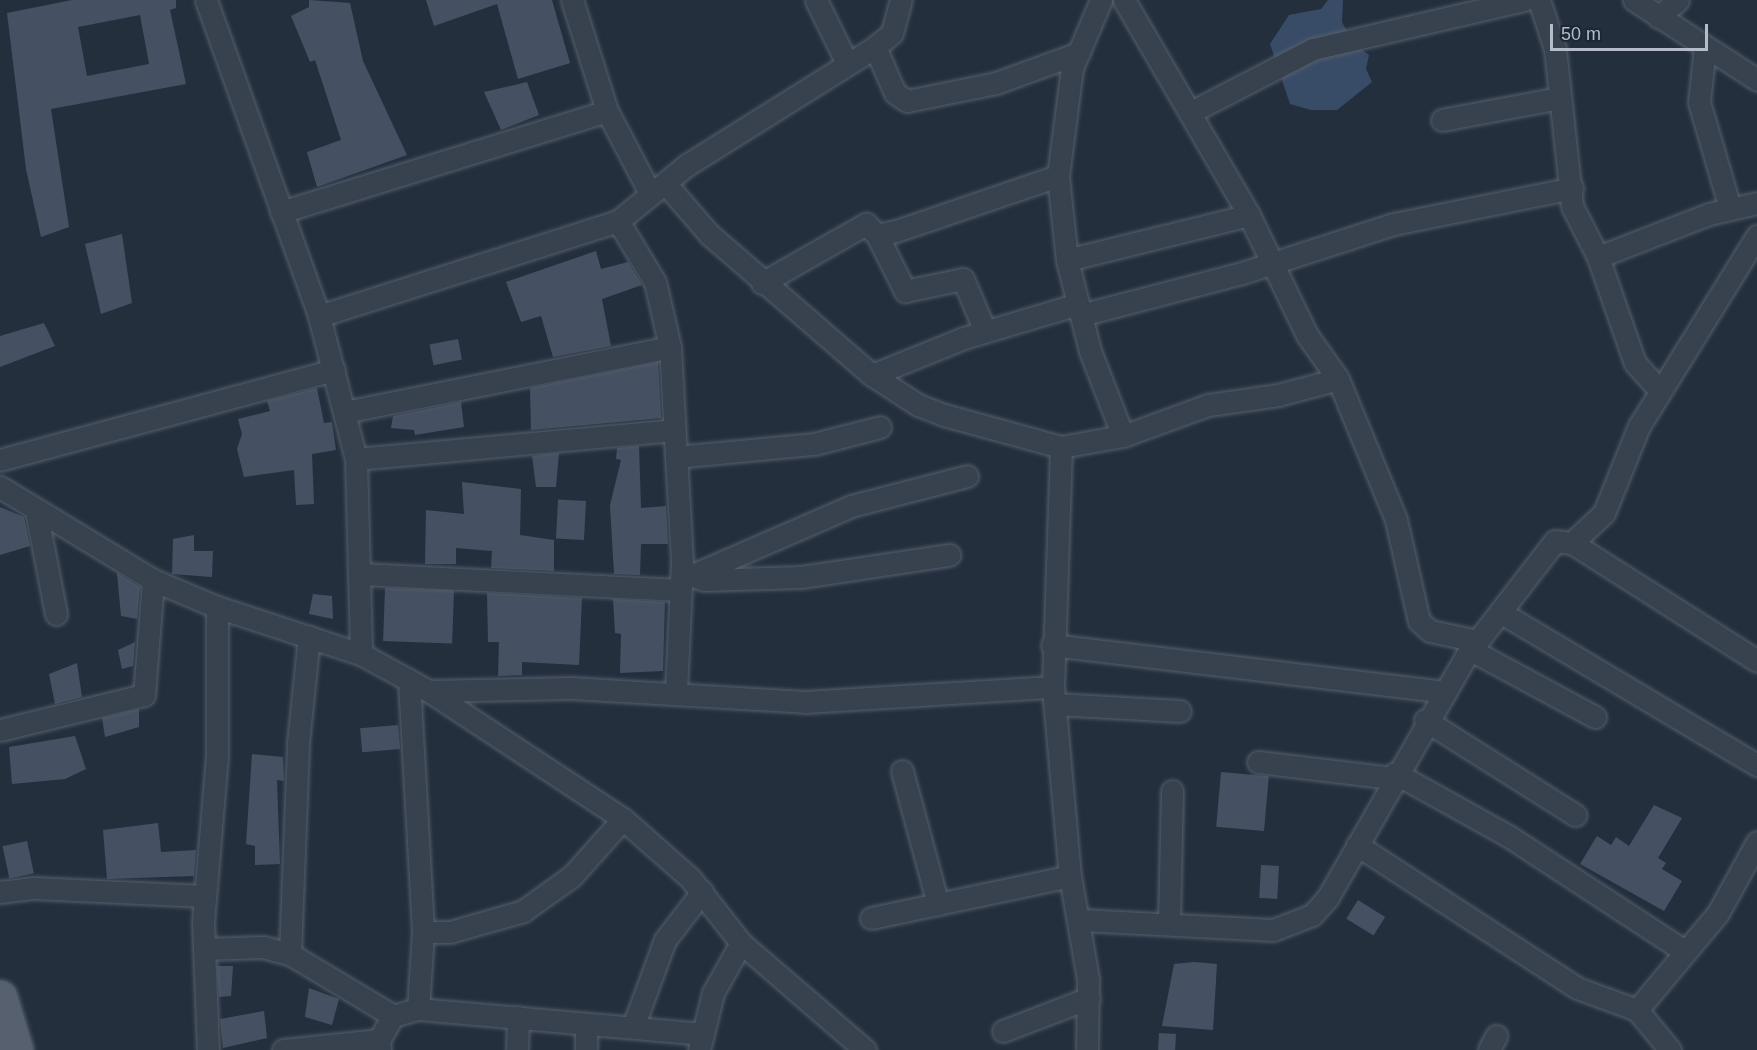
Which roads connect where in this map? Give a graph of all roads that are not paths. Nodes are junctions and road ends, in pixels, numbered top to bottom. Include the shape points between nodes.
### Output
1 (206, 0) edge
2 (572, 0) edge
3 (816, 0) edge
4 (901, 0) edge
5 (1101, 0) edge
6 (1124, 0) edge
7 (1524, 0) edge
8 (1539, 0) edge
9 (1634, 0) edge
10 (1678, 0) edge
11 (1658, 17) junction
12 (1705, 47) junction
13 (875, 48) junction
14 (1079, 53) junction
15 (848, 63) junction
16 (1757, 80) edge
17 (1558, 99) junction
18 (608, 111) junction
19 (1191, 112) junction
20 (1442, 120) dead end
21 (1058, 176) junction
22 (1572, 188) junction
23 (658, 189) junction
24 (1757, 203) edge
25 (1730, 208) junction
26 (281, 212) junction
27 (1249, 215) junction
28 (618, 221) junction
29 (877, 235) junction
30 (1757, 236) edge
31 (1598, 257) junction
32 (1067, 260) junction
33 (1275, 263) junction
34 (762, 283) junction
35 (1080, 310) junction
36 (319, 316) junction
37 (985, 331) junction
38 (670, 347) junction
39 (334, 370) junction
40 (872, 375) junction
41 (1338, 379) junction
42 (1659, 390) junction
43 (345, 412) junction
44 (880, 427) dead end
45 (674, 430) junction
46 (1123, 436) junction
47 (1061, 447) junction
48 (676, 457) junction
49 (356, 459) junction
50 (0, 460) edge
51 (966, 476) dead end
52 (0, 488) edge
53 (36, 511) junction
54 (1572, 543) junction
55 (949, 555) dead end
56 (362, 574) junction
57 (153, 580) junction
58 (684, 582) junction
59 (217, 608) junction
60 (1500, 612) junction
61 (56, 614) dead end
62 (309, 637) junction
63 (1052, 645) junction
64 (1474, 645) junction
65 (360, 654) junction
66 (1757, 661) edge
67 (409, 680) junction
68 (429, 691) junction
69 (676, 692) junction
70 (1445, 692) junction
71 (1054, 696) junction
72 (1180, 711) dead end
73 (1595, 717) dead end
74 (1425, 720) junction
75 (0, 730) edge
76 (1258, 762) dead end
77 (1757, 765) edge
78 (902, 771) dead end
79 (1394, 776) junction
80 (1172, 792) dead end
81 (1575, 815) dead end
82 (623, 819) junction
83 (1757, 842) edge
84 (1357, 845) junction
85 (1070, 876) junction
86 (0, 892) edge
87 (702, 892) junction
88 (204, 896) junction
89 (938, 904) junction
90 (871, 918) dead end
91 (1081, 920) junction
92 (1169, 924) junction
93 (423, 932) junction
94 (741, 943) junction
95 (204, 949) junction
96 (1683, 950) junction
97 (290, 954) junction
98 (0, 997) edge
99 (1089, 998) junction
100 (418, 1009) junction
101 (1636, 1011) junction
102 (393, 1016) junction
103 (518, 1017) junction
104 (586, 1026) junction
105 (633, 1027) junction
106 (1003, 1031) dead end
107 (700, 1042) edge
108 (380, 1045) edge
109 (16, 1050) edge
110 (208, 1050) edge
111 (283, 1050) edge
112 (517, 1050) edge
113 (586, 1050) edge
114 (865, 1050) edge
115 (1087, 1050) edge
116 (1670, 1050) edge

1 - 26 street
2 - 18 street
3 - 15 street
4 - 13 street via 892,33
5 - 14 street
6 - 19 street
7 - 19 street via 1313,49
8 - 17 street via 1555,49
9 - 11 street
10 - 11 street
11 - 12 street
12 - 16 street
12 - 25 street via 1699,102
13 - 14 street via 895,93 908,101 996,83
13 - 15 street
14 - 21 street via 1065,96
15 - 23 street
17 - 20 street
17 - 22 street
18 - 23 street
18 - 26 street
19 - 27 street
21 - 29 street
21 - 32 street
22 - 31 street via 1572,206
22 - 33 street via 1394,224 1311,247
23 - 28 street
23 - 34 street
24 - 25 street
25 - 31 street
26 - 36 street
27 - 32 street
27 - 33 street
28 - 36 street
28 - 38 street via 656,282
29 - 34 street via 866,224 850,230
29 - 37 street via 905,291 963,279
30 - 42 street
31 - 42 street via 1635,363
32 - 35 street
33 - 35 street
33 - 41 street via 1298,320
34 - 40 street via 851,351
35 - 37 street
35 - 46 street
36 - 39 street
37 - 40 street
38 - 43 street
38 - 45 street
39 - 43 street
39 - 50 street
40 - 47 street via 918,405
41 - 46 street via 1278,395 1208,405
41 - 64 street via 1396,520 1419,621 1430,631
42 - 54 street via 1623,458 1604,513
43 - 49 street
44 - 48 street via 814,444
45 - 48 street
45 - 49 street
46 - 47 street
47 - 63 street
48 - 58 street
49 - 56 street
51 - 58 street via 851,506
52 - 53 street
53 - 57 street
53 - 61 street
54 - 60 street via 1550,544
54 - 66 street
55 - 58 street via 801,578
56 - 58 street
56 - 65 street
57 - 59 street
57 - 75 street via 144,695
58 - 69 street
59 - 62 street
59 - 88 street via 217,757
60 - 64 street
60 - 77 street
62 - 65 street
62 - 97 street via 298,743
63 - 70 street
63 - 71 street
64 - 70 street
64 - 73 street
65 - 67 street
67 - 68 street
67 - 93 street
68 - 69 street via 493,686
68 - 82 street
69 - 71 street via 805,702
70 - 74 street
71 - 72 street
71 - 85 street
74 - 79 street
74 - 81 street
76 - 79 street
78 - 89 street
79 - 84 street
79 - 96 street via 1510,837
80 - 92 street
82 - 87 street
82 - 93 street via 572,876 523,910 450,932
83 - 96 street via 1718,914
84 - 92 street via 1328,897 1291,926 1240,930
84 - 101 street via 1577,988
85 - 89 street
85 - 91 street
86 - 88 street via 34,888
87 - 94 street
87 - 105 street via 665,939
88 - 95 street
89 - 90 street
91 - 92 street
91 - 99 street
93 - 100 street
94 - 107 street via 712,993
94 - 114 street
95 - 97 street via 263,947
95 - 110 street
96 - 101 street
97 - 102 street
98 - 109 main road
99 - 106 street
99 - 115 street
100 - 102 street
100 - 103 street
101 - 116 street
102 - 108 street
103 - 104 street
103 - 112 street
104 - 105 street
104 - 113 street
105 - 107 street
108 - 111 street

